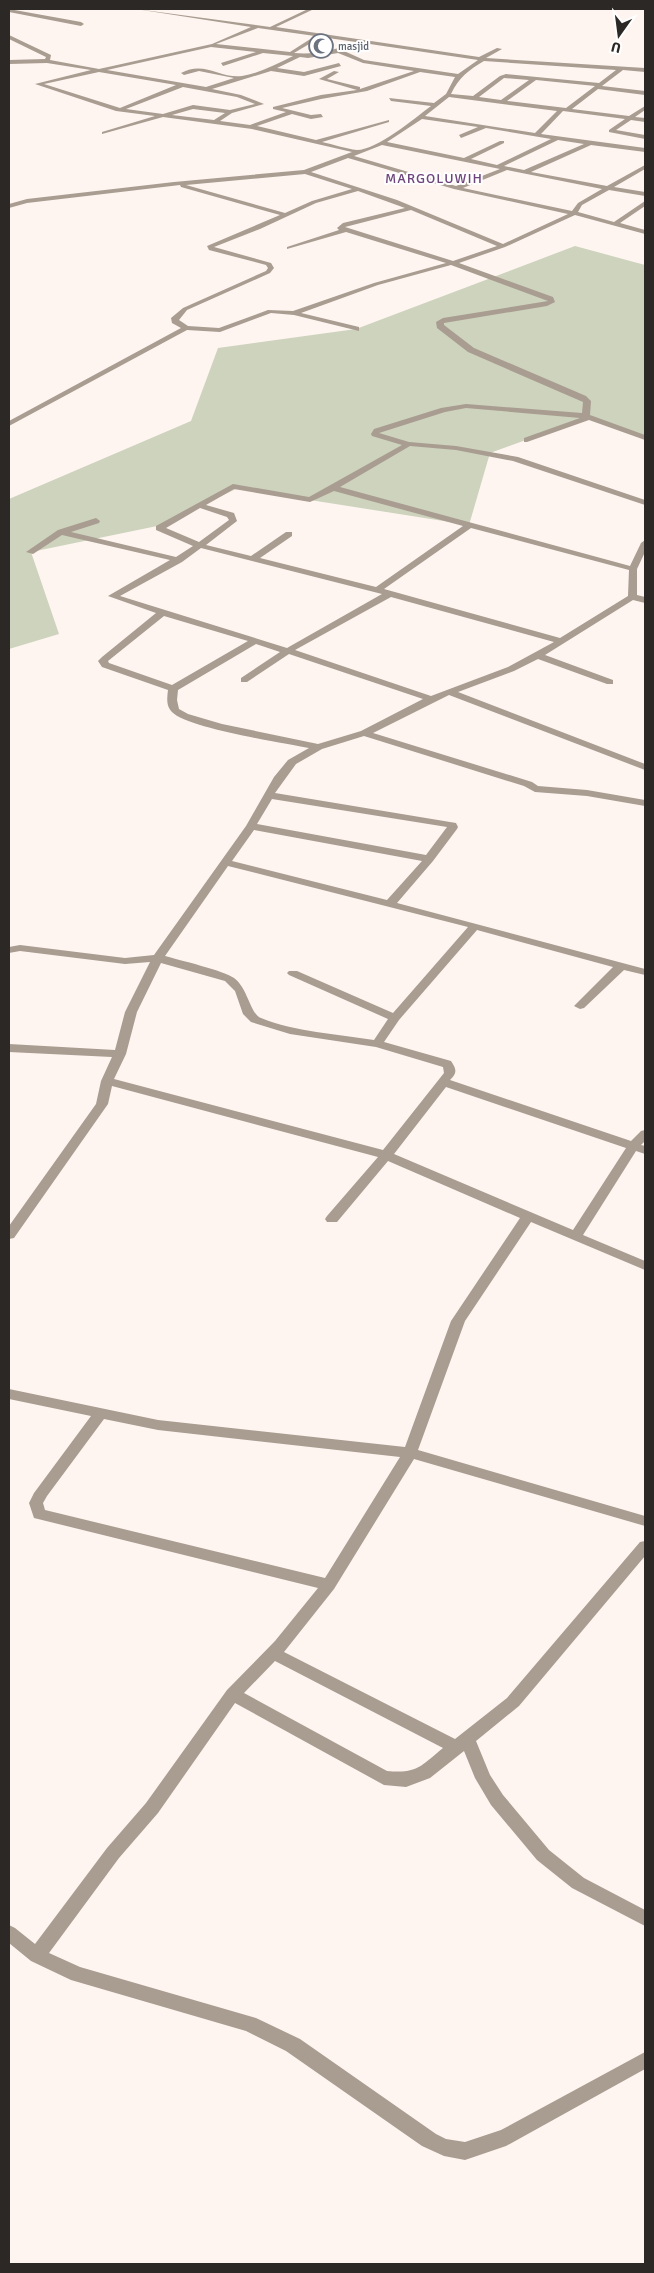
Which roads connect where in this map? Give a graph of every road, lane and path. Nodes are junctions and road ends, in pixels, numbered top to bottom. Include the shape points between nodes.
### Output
1 (138, 9) edge
2 (312, 9) edge
3 (9, 10) edge
4 (81, 24) dead end
5 (256, 27) junction
6 (271, 28) junction
7 (321, 35) junction
8 (9, 37) edge
9 (362, 42) junction
10 (211, 45) junction
11 (266, 50) junction
12 (500, 50) dead end
13 (339, 51) junction
14 (292, 52) junction
15 (299, 55) junction
16 (308, 56) junction
17 (481, 59) junction
18 (48, 61) junction
19 (9, 62) edge
20 (223, 64) dead end
21 (553, 64) junction
22 (339, 65) junction
23 (622, 68) junction
24 (271, 69) junction
25 (104, 70) junction
26 (546, 70) dead end
27 (645, 70) edge
28 (418, 71) junction
29 (184, 73) dead end
30 (541, 75) dead end
31 (459, 76) junction
32 (242, 78) junction
33 (534, 79) junction
34 (182, 86) junction
35 (599, 86) junction
36 (206, 89) junction
37 (366, 90) junction
38 (645, 93) edge
39 (448, 95) junction
40 (474, 98) junction
41 (391, 99) dead end
42 (502, 102) junction
43 (261, 104) junction
44 (436, 105) junction
45 (276, 108) junction
46 (645, 108) edge
47 (118, 110) junction
48 (565, 110) junction
49 (230, 112) junction
50 (290, 113) junction
51 (166, 116) junction
52 (321, 116) dead end
53 (373, 116) dead end
54 (420, 117) junction
55 (631, 118) junction
56 (645, 120) edge
57 (216, 121) junction
58 (388, 121) junction
59 (395, 122) dead end
60 (402, 124) dead end
61 (252, 126) junction
62 (410, 126) junction
63 (486, 126) junction
64 (104, 133) dead end
65 (538, 134) junction
66 (394, 136) junction
67 (461, 136) dead end
68 (645, 137) edge
69 (402, 138) dead end
70 (558, 138) junction
71 (318, 142) junction
72 (502, 142) dead end
73 (382, 143) junction
74 (589, 144) junction
75 (645, 150) edge
76 (360, 152) junction
77 (348, 156) junction
78 (466, 158) junction
79 (498, 166) junction
80 (645, 167) edge
81 (508, 168) junction
82 (305, 172) junction
83 (526, 172) junction
84 (174, 184) junction
85 (456, 188) junction
86 (605, 189) junction
87 (356, 190) junction
88 (645, 194) edge
89 (9, 200) edge
90 (27, 201) junction
91 (645, 203) edge
92 (9, 206) edge
93 (411, 208) junction
94 (574, 213) junction
95 (286, 215) junction
96 (348, 215) dead end
97 (364, 219) junction
98 (615, 224) junction
99 (345, 230) junction
100 (645, 232) edge
101 (503, 246) junction
102 (289, 248) dead end
103 (452, 263) junction
104 (294, 313) junction
105 (186, 328) junction
106 (356, 329) dead end
107 (588, 416) junction
108 (9, 424) edge
109 (645, 438) edge
110 (527, 440) dead end
111 (409, 444) junction
112 (333, 488) junction
113 (645, 503) edge
114 (198, 505) junction
115 (96, 521) dead end
116 (469, 525) junction
117 (61, 532) junction
118 (289, 534) dead end
119 (645, 543) edge
120 (200, 546) junction
121 (30, 552) dead end
122 (179, 560) junction
123 (250, 560) junction
124 (632, 569) junction
125 (378, 590) junction
126 (391, 594) junction
127 (632, 597) junction
128 (645, 600) edge
129 (162, 613) junction
130 (255, 640) junction
131 (561, 641) junction
132 (290, 650) junction
133 (538, 656) junction
134 (244, 680) dead end
135 (610, 682) dead end
136 (174, 689) junction
137 (449, 692) junction
138 (431, 699) junction
139 (364, 733) junction
140 (318, 747) junction
141 (645, 767) edge
142 (269, 795) junction
143 (645, 803) edge
144 (251, 826) junction
145 (429, 859) junction
146 (224, 862) junction
147 (390, 904) junction
148 (475, 926) junction
149 (9, 950) edge
150 (158, 958) junction
151 (621, 966) junction
152 (645, 972) edge
153 (293, 973) dead end
154 (580, 1006) dead end
155 (395, 1018) junction
156 (377, 1044) junction
157 (9, 1048) edge
158 (120, 1054) junction
159 (107, 1081) junction
160 (443, 1082) junction
161 (645, 1134) edge
162 (639, 1148) edge
163 (386, 1155) junction
164 (528, 1216) junction
165 (332, 1219) dead end
166 (9, 1235) edge
167 (576, 1236) junction
168 (645, 1266) edge
169 (9, 1394) edge
170 (101, 1413) junction
171 (410, 1453) junction
172 (645, 1521) edge
173 (645, 1546) edge
174 (329, 1585) junction
175 (273, 1653) junction
176 (233, 1694) junction
177 (462, 1743) junction
178 (645, 1919) edge
179 (9, 1933) edge
180 (38, 1956) junction
181 (645, 2060) edge

1 - 5 street
2 - 6 street
3 - 4 street
5 - 6 street
5 - 10 street
6 - 7 street
7 - 9 street
7 - 14 street
8 - 18 street via 43,52 49,56
9 - 13 street
9 - 17 street
10 - 11 street
10 - 25 street
11 - 14 street
11 - 20 street
12 - 17 street
13 - 16 street
13 - 28 street via 363,61
14 - 15 street
15 - 16 street
15 - 24 street
16 - 22 street
17 - 21 street
17 - 31 street
18 - 19 street
18 - 25 street
21 - 23 street
21 - 26 street
22 - 24 street via 304,74
22 - 37 street via 335,73 322,79
23 - 27 street
23 - 35 street
24 - 32 street
25 - 34 street
25 - 47 street via 38,85
28 - 31 street
28 - 37 street
29 - 32 street via 199,69
30 - 33 street
31 - 39 street
32 - 36 street
33 - 35 street
33 - 40 street via 504,77
33 - 42 street
34 - 36 street
34 - 47 street
35 - 38 street
35 - 48 street
36 - 43 street
37 - 45 street
39 - 40 street
39 - 44 street
40 - 42 street
41 - 44 street
42 - 48 street
43 - 45 street
43 - 49 street
44 - 54 street
45 - 50 street
46 - 55 street
47 - 51 street
48 - 55 street
48 - 65 street
49 - 51 street via 196,106
49 - 57 street
50 - 52 street via 311,118
50 - 61 street
51 - 57 street
51 - 64 street
53 - 58 street
54 - 62 street
54 - 63 street
55 - 56 street
55 - 68 street via 611,131
57 - 61 street
58 - 59 street
58 - 71 street
60 - 62 street
61 - 71 street
62 - 66 street
63 - 65 street
63 - 67 street
65 - 70 street
66 - 69 street
66 - 73 street
70 - 74 street
70 - 79 street
71 - 76 street
72 - 78 street
73 - 76 street
73 - 78 street
74 - 75 street
74 - 83 street
76 - 77 street
77 - 82 street
77 - 85 street
78 - 79 street
79 - 81 street
80 - 86 street
81 - 83 street
81 - 85 street
82 - 84 street
82 - 87 street
83 - 86 street
84 - 90 street
84 - 95 street
85 - 94 street
86 - 88 street
86 - 94 street via 580,204
87 - 93 street
87 - 95 street via 314,202
89 - 90 street
90 - 92 street
91 - 98 street
93 - 97 street
93 - 101 street
94 - 98 street
94 - 101 street
95 - 105 street via 210,246 269,264 271,268 181,312 175,321
96 - 97 street
97 - 99 street via 341,226 340,229
98 - 100 street
99 - 102 street
99 - 103 street
101 - 103 street
103 - 104 street via 376,284
103 - 107 street via 551,298 552,302 443,320 440,326 471,350 583,398 587,401
104 - 105 street via 270,311 220,330
104 - 106 street
105 - 108 street
107 - 109 street
107 - 110 street
107 - 111 street via 466,406 376,432 379,436
111 - 112 street
111 - 113 street via 456,448 515,459
112 - 114 street via 308,500 235,486
112 - 116 street
114 - 120 street via 233,518
114 - 120 street via 159,528
115 - 117 street
116 - 124 street
116 - 125 street
117 - 121 street
117 - 122 street
118 - 123 street
119 - 124 street
120 - 122 street
120 - 123 street
122 - 129 street via 112,596
123 - 125 street
124 - 127 street
125 - 126 street
126 - 131 street
126 - 132 street
127 - 128 street
127 - 131 street
129 - 130 street
129 - 136 street via 103,662
130 - 132 street
130 - 136 street
131 - 133 street
132 - 134 street
132 - 138 street
133 - 135 street
133 - 137 street
136 - 140 street via 171,702 185,717
137 - 138 street
137 - 141 street
138 - 139 street
139 - 140 street
139 - 143 street via 536,789 587,793
140 - 142 street via 292,762
142 - 144 street
142 - 145 street via 452,825
144 - 145 street
144 - 146 street
145 - 147 street
146 - 147 street
146 - 150 street
147 - 148 street
148 - 151 street
148 - 155 street
149 - 150 street via 20,948 125,961
150 - 156 street via 230,979 240,990 249,1014 255,1020 290,1030
150 - 158 street via 131,1012
151 - 152 street
151 - 154 street
153 - 155 street
155 - 156 street
156 - 160 street via 447,1064 450,1073
157 - 158 street
158 - 159 street
159 - 163 street
159 - 166 street via 102,1104
160 - 162 street
160 - 163 street
161 - 162 street
162 - 167 street
163 - 164 street
163 - 165 street
164 - 167 street
164 - 171 street via 458,1321
167 - 168 street
169 - 170 street
170 - 171 street via 158,1425
170 - 174 street via 41,1493 36,1503 39,1514
171 - 172 street
171 - 174 street
173 - 177 street via 513,1702
174 - 175 street
175 - 176 street
175 - 177 street
176 - 177 street via 384,1778 406,1780 424,1773
176 - 180 street via 152,1808 114,1853
177 - 178 street via 497,1800 543,1855 578,1882
179 - 180 street
180 - 181 street via 77,1974 250,2024 293,2045 428,2140 465,2151 506,2137

